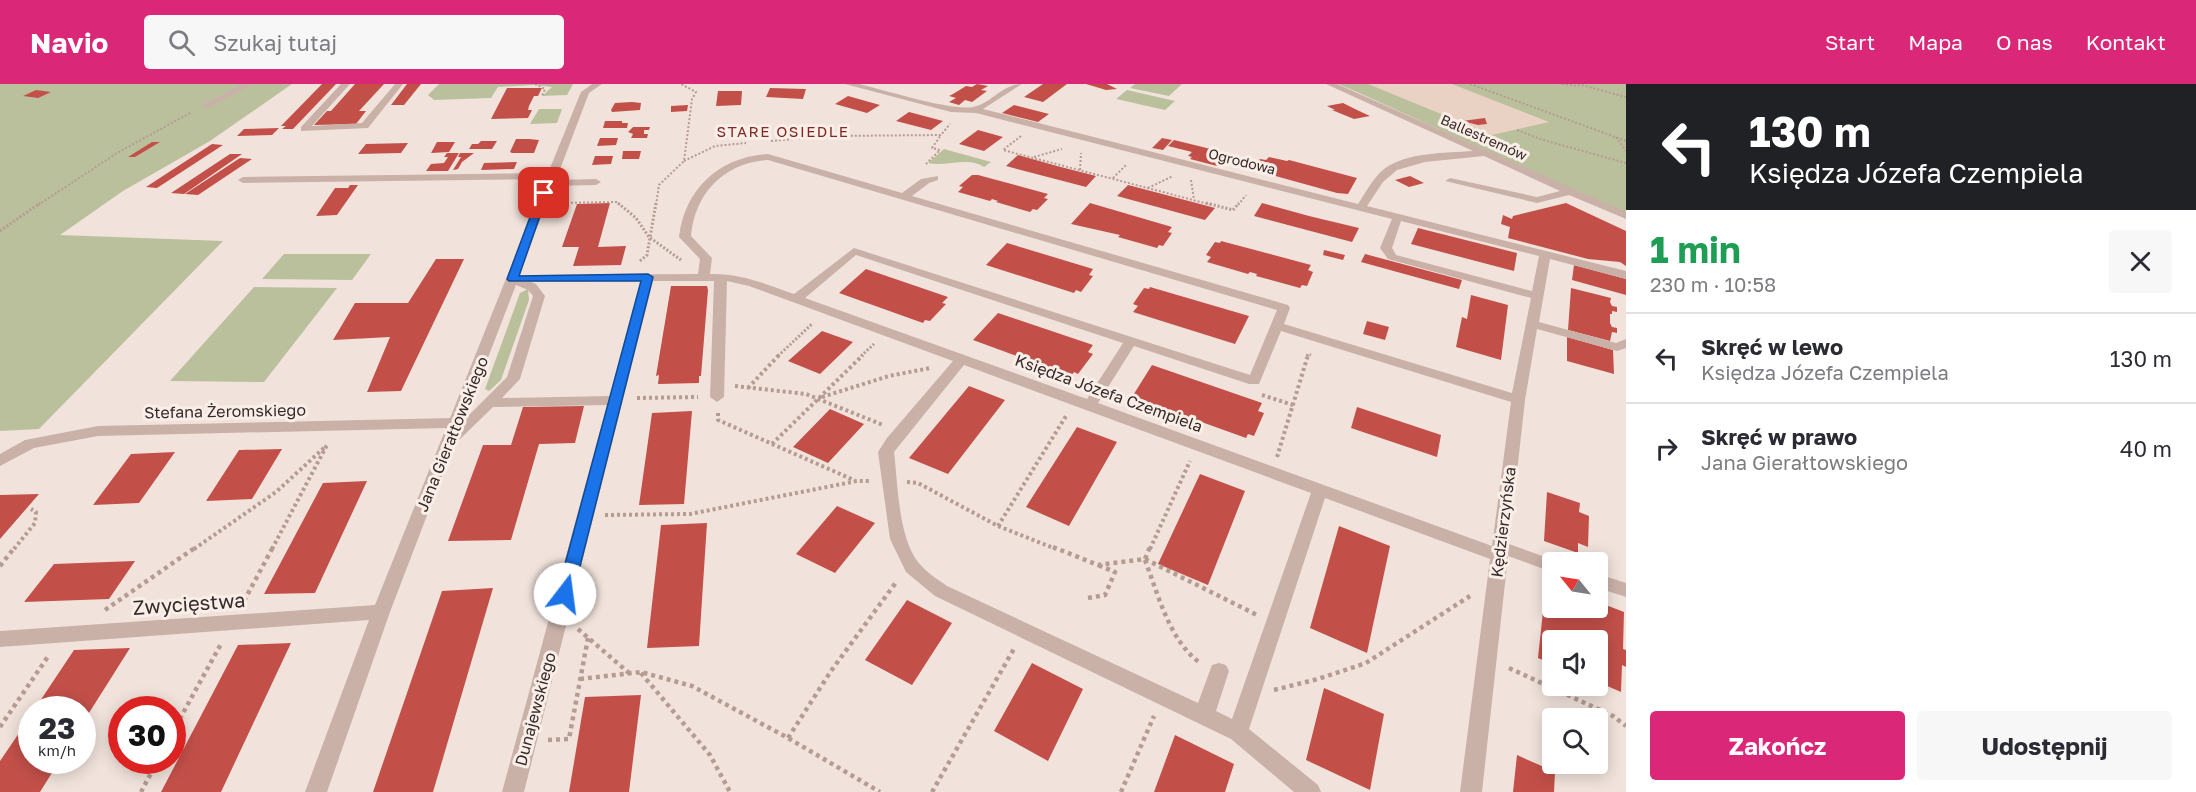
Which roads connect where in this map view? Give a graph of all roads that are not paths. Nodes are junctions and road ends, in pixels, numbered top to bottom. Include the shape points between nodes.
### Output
1 (249, 84) edge
2 (346, 84) edge
3 (399, 84) edge
4 (598, 84) edge
5 (849, 84) edge
6 (1018, 84) edge
7 (1330, 84) edge
8 (204, 106) road end
9 (976, 110) junction
10 (1487, 153) junction
11 (934, 178) dead end
12 (549, 179) junction
13 (243, 180) dead end
14 (1450, 181) dead end
15 (596, 182) dead end
16 (1571, 190) junction
17 (903, 197) junction
18 (1361, 207) junction
19 (1398, 216) junction
20 (1626, 216) edge
21 (1545, 253) junction
22 (1626, 275) edge
23 (648, 277) junction
24 (696, 278) junction
25 (720, 278) junction
26 (513, 279) junction
27 (1537, 296) junction
28 (797, 298) junction
29 (1532, 324) junction
30 (1276, 326) junction
31 (1131, 341) junction
32 (1626, 343) edge
33 (959, 362) junction
34 (717, 397) road end
35 (616, 399) junction
36 (1518, 400) junction
37 (464, 403) junction
38 (492, 403) junction
39 (1090, 405) junction
40 (456, 423) junction
41 (448, 444) junction
42 (0, 461) edge
43 (1320, 489) junction
44 (1499, 551) junction
45 (1542, 562) edge
46 (1608, 584) edge
47 (1626, 590) edge
48 (381, 612) junction
49 (0, 639) edge
50 (1219, 671) road end
51 (1204, 716) junction
52 (1238, 732) junction
53 (316, 792) edge
54 (513, 792) edge
55 (1310, 792) edge
56 (1471, 792) edge

1 - 8 street
2 - 3 street via 304,129 365,126
4 - 12 street, Jana Gierałtowskiego via 585,92
5 - 9 street, Ogrodowa via 951,109
6 - 9 street
7 - 10 street, Ballestremów
9 - 18 street, Ogrodowa
10 - 16 street, Ballestremów
10 - 18 street via 1423,160 1392,168
11 - 17 street
12 - 13 street
12 - 15 street
12 - 26 street, Jana Gierałtowskiego
14 - 16 street via 1537,200
16 - 20 street, Ballestremów
17 - 24 street via 768,158 738,161 711,179 697,195 685,226 685,237 706,258
17 - 30 street via 1284,308
18 - 19 street, Ogrodowa
19 - 21 street, Ogrodowa
19 - 27 street via 1386,249 1392,257
21 - 22 street, Ogrodowa
21 - 27 street, Kędzierzyńska
23 - 24 street, Księdza Józefa Czempiela
23 - 26 street, Księdza Józefa Czempiela
23 - 35 street, Dunajewskiego
24 - 25 street, Księdza Józefa Czempiela
25 - 28 street, Księdza Józefa Czempiela via 753,283
25 - 34 street
26 - 37 street, Jana Gierałtowskiego
26 - 38 street via 532,287 539,296 513,379
27 - 29 street, Kędzierzyńska
28 - 31 street via 854,251
28 - 33 street, Księdza Józefa Czempiela
29 - 32 street via 1617,347
29 - 36 street, Kędzierzyńska
30 - 31 street via 1254,381
30 - 36 street
31 - 39 street
33 - 39 street, Księdza Józefa Czempiela
33 - 51 street via 886,452 899,540 909,563 923,580 941,591
35 - 38 street
35 - 54 street, Dunajewskiego
36 - 44 street, Kędzierzyńska
37 - 38 street
37 - 40 street, Jana Gierałtowskiego
38 - 41 street
39 - 43 street, Księdza Józefa Czempiela
40 - 41 street, Jana Gierałtowskiego
40 - 42 street, Stefana Żeromskiego via 98,431 30,444
41 - 48 street, Jana Gierałtowskiego
43 - 44 street, Księdza Józefa Czempiela
43 - 52 street
44 - 45 street, Księdza Józefa Czempiela
44 - 56 street, Kędzierzyńska
46 - 47 street
48 - 49 street, Zwycięstwa
48 - 53 street, Jana Gierałtowskiego
50 - 51 street
51 - 52 street
52 - 55 street

